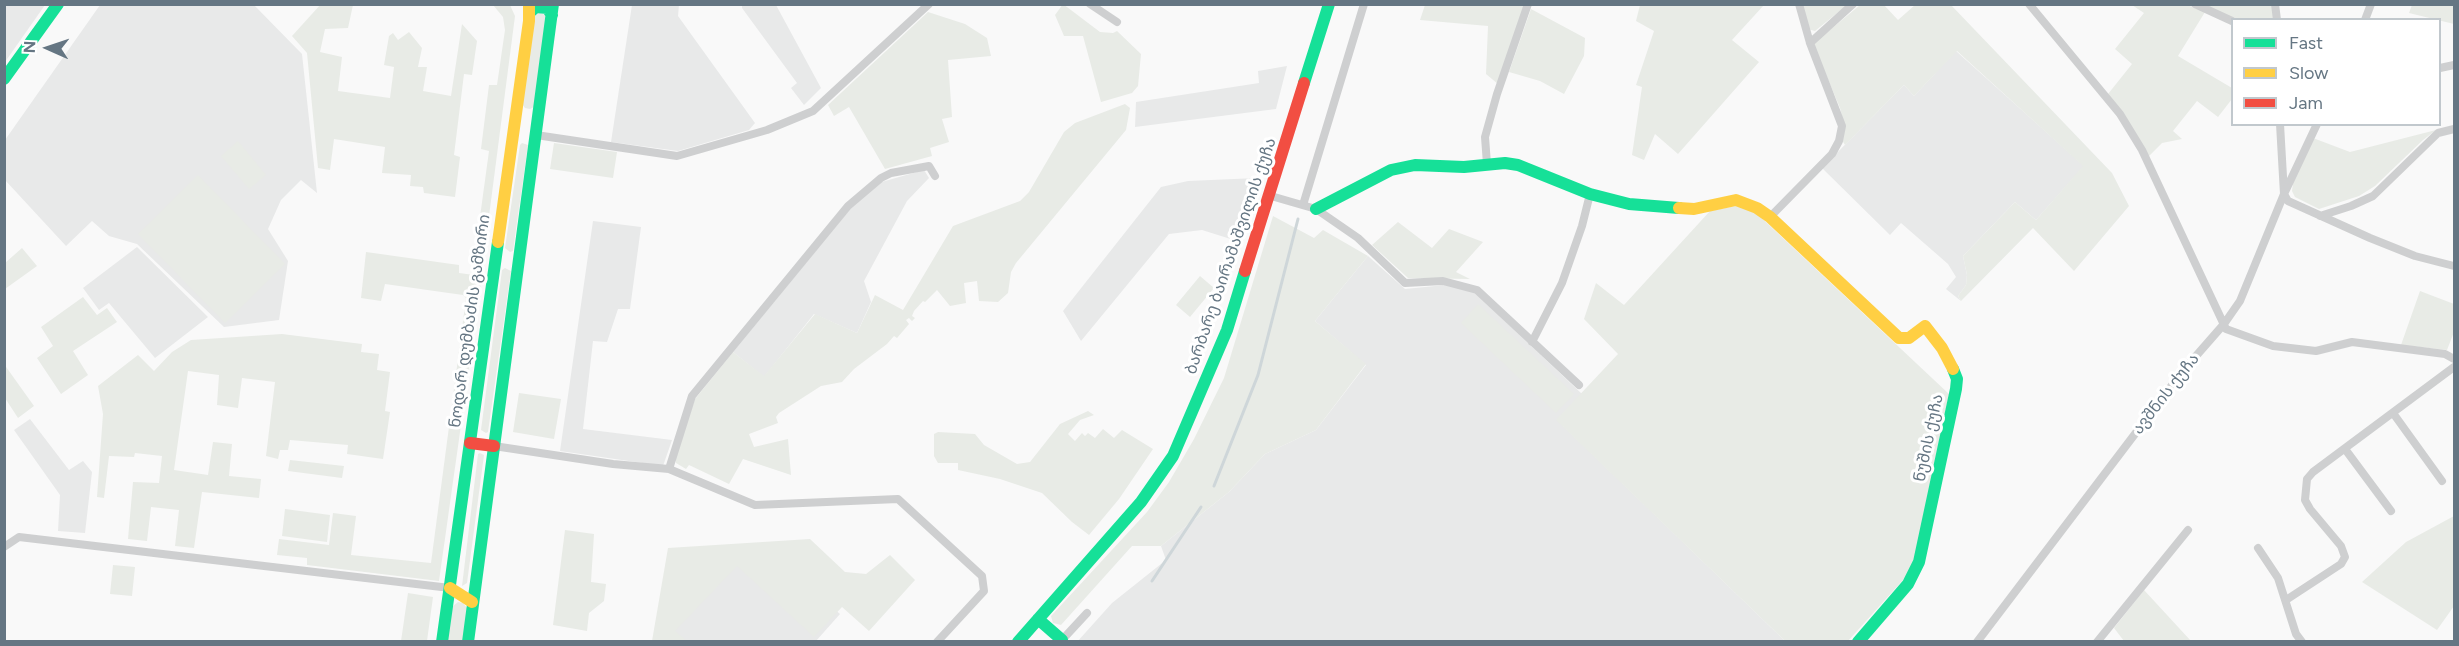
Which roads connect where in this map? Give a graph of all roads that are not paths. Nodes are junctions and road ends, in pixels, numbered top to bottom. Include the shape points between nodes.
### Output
1 (58, 4) edge
2 (929, 4) edge
3 (1090, 4) edge
4 (1329, 4) edge
5 (1364, 4) edge
6 (1528, 4) edge
7 (1799, 4) edge
8 (1853, 4) edge
9 (2029, 4) edge
10 (2195, 4) edge
11 (529, 9) edge
12 (553, 10) edge
13 (2231, 21) edge
14 (1117, 22) dead end
15 (1809, 43) junction
16 (4, 78) edge
17 (517, 107) junction
18 (540, 109) junction
19 (2280, 126) edge
20 (2316, 126) edge
21 (2454, 129) edge
22 (537, 135) junction
23 (1487, 164) junction
24 (935, 177) dead end
25 (1590, 194) junction
26 (2284, 194) junction
27 (1271, 196) junction
28 (1303, 205) junction
29 (1316, 209) junction
30 (2320, 216) junction
31 (1770, 218) junction
32 (496, 259) junction
33 (519, 263) junction
34 (2454, 266) edge
35 (2224, 324) junction
36 (1532, 342) junction
37 (2454, 359) edge
38 (2454, 367) edge
39 (1579, 385) dead end
40 (2393, 413) junction
41 (470, 443) junction
42 (494, 446) junction
43 (2345, 449) junction
44 (669, 469) junction
45 (2442, 481) dead end
46 (2391, 511) dead end
47 (2188, 530) dead end
48 (4, 547) edge
49 (2258, 548) dead end
50 (450, 588) junction
51 (2286, 600) junction
52 (472, 602) junction
53 (1087, 613) dead end
54 (1038, 619) junction
55 (1061, 641) edge
56 (442, 642) edge
57 (468, 642) edge
58 (937, 642) edge
59 (1018, 642) edge
60 (1858, 642) edge
61 (1977, 642) edge
62 (2097, 642) edge
63 (2302, 642) edge

1 - 16 street
2 - 22 street via 813,111 767,130 677,156
3 - 14 street
4 - 27 street, ბარბარე ბაირამაშვილის ქუჩა
5 - 28 street
6 - 23 street via 1485,137
7 - 15 street
8 - 15 street
9 - 35 street via 2120,114 2142,150
10 - 13 street
11 - 12 street
11 - 17 street, ნოდარ დუმბაძის გამზირი
12 - 18 street
15 - 31 street via 1842,126 1839,141 1832,154
17 - 18 street via 531,114
17 - 32 street, ნოდარ დუმბაძის გამზირი
18 - 22 street
19 - 26 street
20 - 26 street, ავშნის ქუჩა
21 - 30 street via 2438,133 2373,195
22 - 33 street
23 - 25 street via 1518,165
23 - 29 street via 1415,165 1391,170
24 - 44 street via 929,166 891,173 849,206 692,396
25 - 31 street via 1629,204 1694,209 1736,200
25 - 36 street via 1562,283
26 - 30 street via 2288,201
26 - 35 street, ავშნის ქუჩა via 2240,301
27 - 28 street
27 - 54 street, ბარბარე ბაირამაშვილის ქუჩა via 1227,330 1173,456 1141,502
28 - 29 street
29 - 36 street via 1358,238 1405,283 1443,281 1478,290
30 - 34 street via 2415,256
31 - 60 street, ნუშის ქუჩა via 1899,338 1909,338 1925,326 1942,348 1957,379 1919,562 1908,584
32 - 33 street
32 - 41 street, ნოდარ დუმბაძის გამზირი
33 - 42 street
35 - 37 street via 2226,329 2273,346 2316,351 2352,342 2445,354
35 - 61 street, ავშნის ქუჩა via 2182,372
36 - 39 street
38 - 40 street
40 - 43 street
40 - 45 street
41 - 42 street
41 - 50 street, ნოდარ დუმბაძის გამზირი
42 - 44 street
42 - 52 street
43 - 46 street
43 - 51 street via 2307,479 2305,500 2341,546 2345,557 2341,564
44 - 58 street via 755,505 898,500 982,576 984,591
47 - 62 street
48 - 50 street via 19,537
49 - 51 street via 2278,578
50 - 52 street
50 - 56 street, ნოდარ დუმბაძის გამზირი
51 - 63 street
52 - 57 street
53 - 55 street
54 - 55 street
54 - 59 street, ბარბარე ბაირამაშვილის ქუჩა

